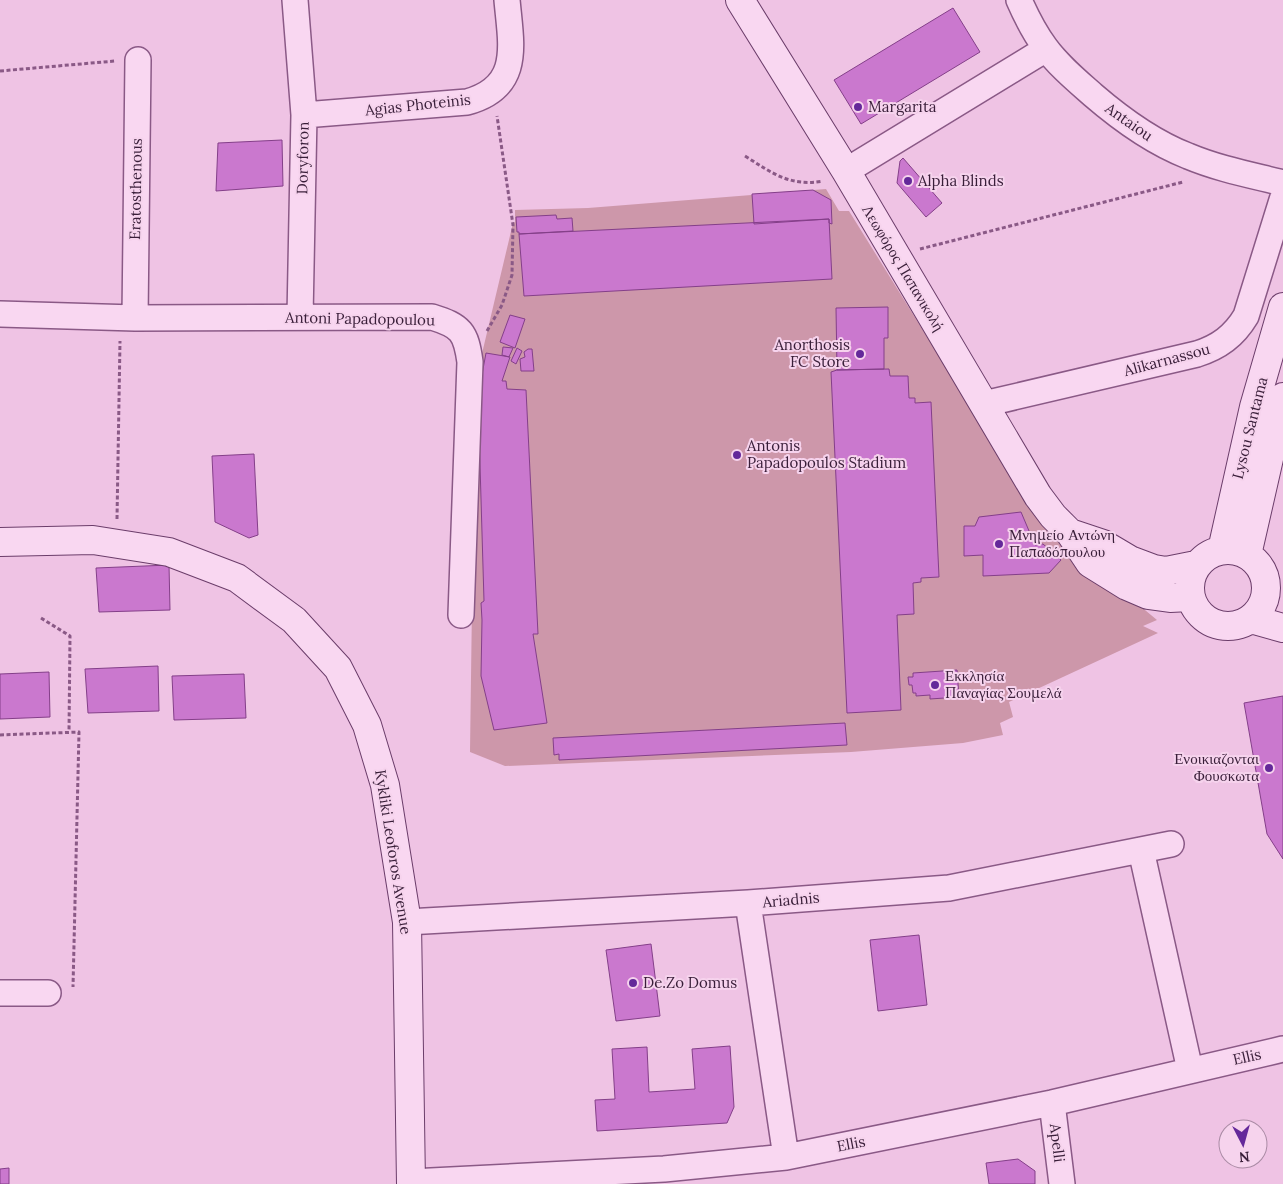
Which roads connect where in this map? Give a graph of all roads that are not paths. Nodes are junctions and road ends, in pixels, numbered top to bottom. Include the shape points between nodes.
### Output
1 (295, 0) edge
2 (507, 0) edge
3 (740, 0) edge
4 (1019, 0) edge
5 (1046, 49) junction
6 (138, 60) road end
7 (304, 115) junction
8 (846, 171) junction
9 (1283, 183) edge
10 (1283, 197) edge
11 (1283, 308) edge
12 (0, 314) edge
13 (300, 317) junction
14 (128, 318) junction
15 (984, 404) junction
16 (1281, 409) edge
17 (1070, 533) junction
18 (0, 542) edge
19 (1234, 552) junction
20 (1196, 565) junction
21 (1275, 596) edge
22 (1190, 597) junction
23 (461, 615) dead end
24 (1251, 619) junction
25 (1283, 628) edge
26 (1171, 844) dead end
27 (1141, 850) junction
28 (748, 904) junction
29 (407, 922) junction
30 (0, 993) edge
31 (48, 993) road end
32 (1283, 1049) edge
33 (1190, 1070) junction
34 (1052, 1103) junction
35 (786, 1157) junction
36 (411, 1183) edge
37 (1062, 1184) edge

1 - 7 street, Doryforon
2 - 7 street, Agias Photeinis via 508,67 503,81 487,94 467,102
3 - 8 street, Λεωφόρος Παπανικολή
4 - 5 street, Antaiou
5 - 8 street
5 - 9 street, Antaiou via 1110,110 1151,138 1211,165
6 - 14 street, Eratosthenous
7 - 13 street, Doryforon
8 - 15 street, Λεωφόρος Παπανικολή
10 - 15 street, Alikarnassou via 1246,316 1239,328 1220,345 1197,354
11 - 19 street, Lysou Santama via 1254,406
12 - 14 street, Antoni Papadopoulou
13 - 14 street, Antoni Papadopoulou
13 - 23 street, Antoni Papadopoulou via 432,317 461,331 467,342 470,362
15 - 17 street, Λεωφόρος Παπανικολή via 1038,496
16 - 19 street, Lysou Santama
17 - 20 street, Λεωφόρος Παπανικολή via 1103,544 1154,570
17 - 22 street, Λεωφόρος Παπανικολή via 1090,563 1127,586 1170,598
18 - 29 street, Kykliki Leoforos Avenue via 94,540 170,552 237,578 294,620 338,668 367,725 385,785
19 - 20 street via 1212,552
19 - 21 street via 1257,563
20 - 22 street via 1190,581
21 - 24 street via 1265,599
22 - 24 street via 1195,609 1215,624 1227,627
24 - 25 street
26 - 27 street, Ariadnis
27 - 28 street, Ariadnis via 949,888
27 - 33 street
28 - 29 street, Ariadnis
28 - 35 street
29 - 36 street, Kykliki Leoforos Avenue
30 - 31 street
32 - 33 street, Ellis
33 - 34 street, Ellis
34 - 35 street, Ellis
34 - 37 street, Apelli
35 - 36 street, Ellis via 664,1169

